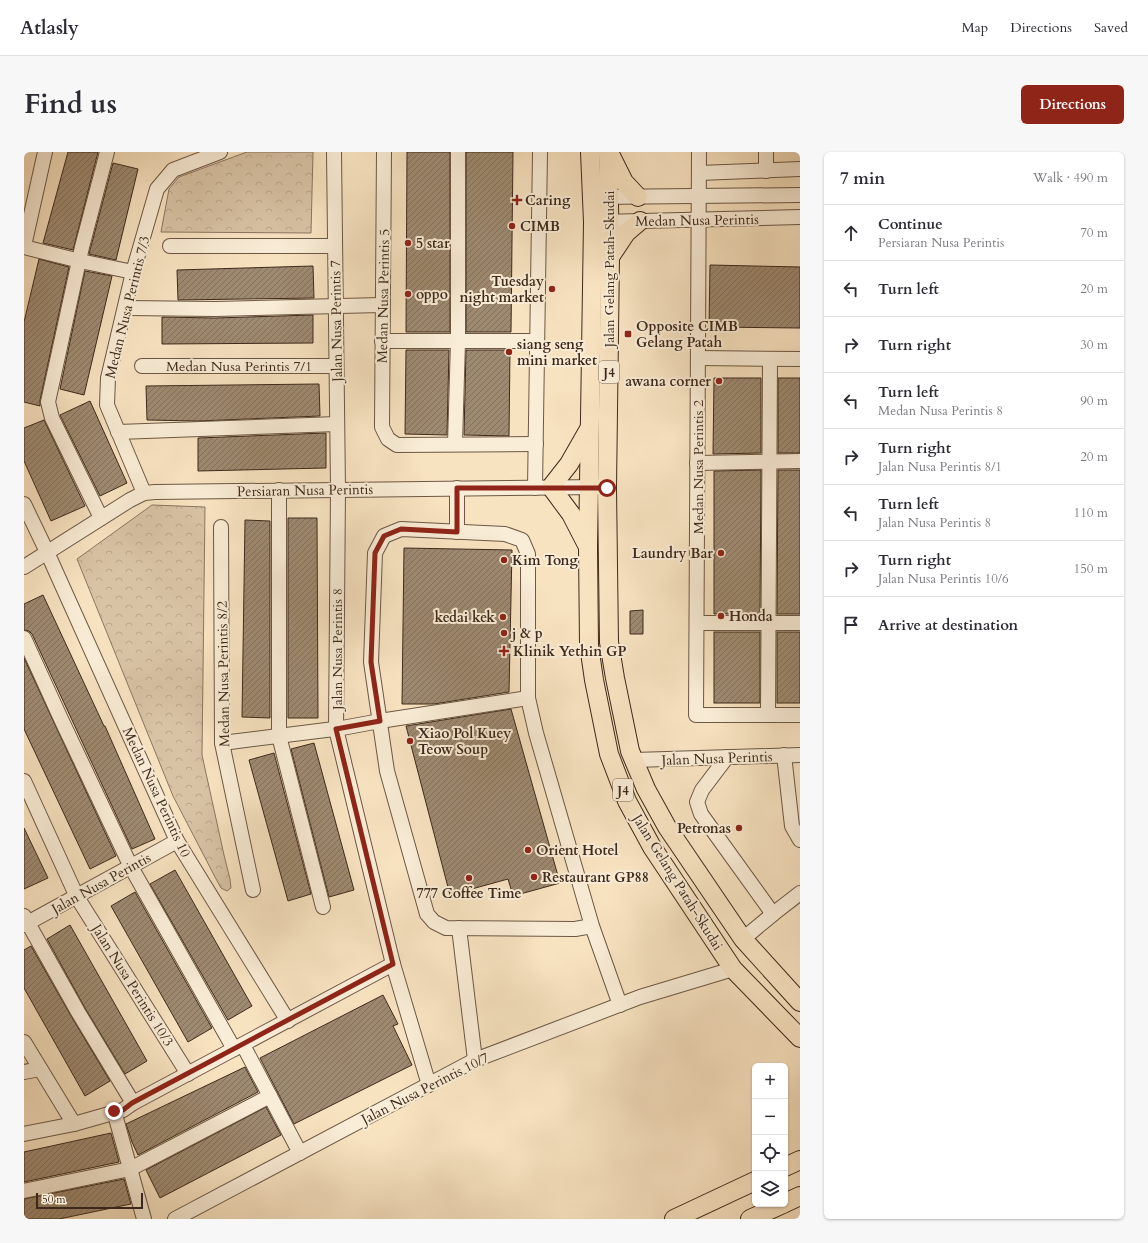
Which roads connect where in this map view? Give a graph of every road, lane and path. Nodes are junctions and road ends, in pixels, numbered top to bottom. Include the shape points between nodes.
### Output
1 (45, 152) edge
2 (107, 152) edge
3 (220, 152) edge
4 (334, 152) edge
5 (384, 152) edge
6 (458, 152) edge
7 (540, 152) edge
8 (590, 152) edge
9 (609, 152) edge
10 (699, 152) edge
11 (766, 152) edge
12 (800, 169) edge
13 (766, 170) junction
14 (699, 173) junction
15 (800, 195) edge
16 (699, 196) junction
17 (601, 197) junction
18 (638, 197) junction
19 (800, 218) edge
20 (699, 220) junction
21 (640, 221) junction
22 (601, 222) junction
23 (24, 246) edge
24 (170, 246) dead end
25 (335, 246) junction
26 (610, 257) junction
27 (80, 261) junction
28 (133, 272) junction
29 (336, 305) junction
30 (382, 305) junction
31 (126, 308) junction
32 (382, 341) junction
33 (458, 341) junction
34 (536, 341) junction
35 (698, 358) junction
36 (770, 359) junction
37 (800, 359) edge
38 (142, 366) dead end
39 (336, 366) junction
40 (337, 424) junction
41 (590, 427) junction
42 (118, 432) junction
43 (455, 444) junction
44 (536, 444) junction
45 (769, 461) junction
46 (800, 461) edge
47 (698, 463) junction
48 (543, 487) junction
49 (589, 487) junction
50 (457, 488) junction
51 (607, 488) junction
52 (279, 490) junction
53 (338, 490) junction
54 (144, 493) junction
55 (24, 504) edge
56 (101, 518) junction
57 (221, 527) dead end
58 (457, 532) junction
59 (588, 548) junction
60 (47, 552) junction
61 (24, 567) edge
62 (697, 623) junction
63 (768, 623) junction
64 (800, 623) edge
65 (24, 638) edge
66 (528, 698) junction
67 (768, 715) junction
68 (800, 715) edge
69 (380, 721) junction
70 (336, 729) junction
71 (279, 736) junction
72 (222, 743) junction
73 (784, 755) junction
74 (800, 755) edge
75 (727, 757) junction
76 (634, 760) junction
77 (24, 781) edge
78 (800, 840) edge
79 (177, 841) junction
80 (131, 867) junction
81 (253, 890) dead end
82 (800, 893) edge
83 (77, 897) junction
84 (323, 907) dead end
85 (773, 914) junction
86 (25, 922) edge
87 (592, 926) junction
88 (453, 928) junction
89 (743, 938) junction
90 (393, 964) junction
91 (733, 969) junction
92 (800, 1002) edge
93 (620, 1006) junction
94 (288, 1021) junction
95 (800, 1038) edge
96 (24, 1042) edge
97 (239, 1047) junction
98 (475, 1060) junction
99 (40, 1069) junction
100 (24, 1072) edge
101 (188, 1074) junction
102 (429, 1085) junction
103 (270, 1096) junction
104 (132, 1103) junction
105 (114, 1111) junction
106 (74, 1124) junction
107 (24, 1134) edge
108 (300, 1153) junction
109 (800, 1160) edge
110 (788, 1166) edge
111 (130, 1169) junction
112 (752, 1181) edge
113 (24, 1191) edge
114 (800, 1196) edge
115 (788, 1202) edge
116 (777, 1207) edge
117 (144, 1219) edge
118 (175, 1219) edge
119 (674, 1219) edge
120 (750, 1219) edge

1 - 23 street
2 - 27 street
3 - 28 street, Medan Nusa Perintis 7/3 via 173,170 157,189
4 - 25 street, Jalan Nusa Perintis 7
5 - 30 street, Medan Nusa Perintis 5
6 - 33 street
7 - 34 street
8 - 17 main road, Jalan Gelang Patah-Skudai / J4
9 - 17 main road, Jalan Gelang Patah-Skudai / J4
9 - 18 main road via 624,182
10 - 14 street, Medan Nusa Perintis 2
11 - 13 street
12 - 13 street
13 - 14 street
14 - 16 street, Medan Nusa Perintis 2
15 - 16 street
16 - 18 street
16 - 20 street, Medan Nusa Perintis 2
17 - 18 street
17 - 22 main road, Jalan Gelang Patah-Skudai / J4
19 - 20 street, Medan Nusa Perintis
20 - 21 street, Medan Nusa Perintis
20 - 35 street, Medan Nusa Perintis 2
21 - 22 street, Medan Nusa Perintis
21 - 26 main road via 626,233
22 - 26 main road, Jalan Gelang Patah-Skudai / J4
22 - 41 main road, Jalan Gelang Patah-Skudai / J4
23 - 27 street
24 - 25 street
25 - 29 street, Jalan Nusa Perintis 7
26 - 51 main road, Jalan Gelang Patah-Skudai / J4
27 - 28 street
27 - 56 street via 48,402 52,418
28 - 31 street, Medan Nusa Perintis 7/3
29 - 30 street
29 - 31 street
29 - 39 street, Jalan Nusa Perintis 7
30 - 32 street, Medan Nusa Perintis 5
31 - 42 street, Medan Nusa Perintis 7/3 via 108,378 107,405
32 - 33 street
32 - 43 street, Medan Nusa Perintis 5 via 382,427 388,439 397,444
33 - 34 street
33 - 43 street
34 - 44 street
35 - 36 street
35 - 47 street, Medan Nusa Perintis 2
36 - 37 street
36 - 45 street
38 - 39 street, Medan Nusa Perintis 7/1
39 - 40 street, Jalan Nusa Perintis 7
40 - 42 street
40 - 53 street, Jalan Nusa Perintis 7
41 - 48 main road via 569,464
41 - 49 main road, Jalan Gelang Patah-Skudai / J4
42 - 54 street, Medan Nusa Perintis 7/3
43 - 44 street
44 - 48 street
45 - 46 street
45 - 47 street
45 - 63 street
47 - 62 street, Medan Nusa Perintis 2
48 - 49 street, Persiaran Nusa Perintis
48 - 50 street, Persiaran Nusa Perintis
48 - 59 main road via 571,514
49 - 51 street, Persiaran Nusa Perintis
49 - 59 main road, Jalan Gelang Patah-Skudai / J4
50 - 53 street, Persiaran Nusa Perintis
50 - 58 street
51 - 76 main road, Jalan Gelang Patah-Skudai / J4 via 609,642 630,751
52 - 53 street, Persiaran Nusa Perintis
52 - 54 street, Persiaran Nusa Perintis
52 - 71 street
53 - 70 street, Jalan Nusa Perintis 8
54 - 56 street, Persiaran Nusa Perintis
55 - 60 street, Medan Nusa Perintis 10
56 - 60 street, Persiaran Nusa Perintis
57 - 72 street, Medan Nusa Perintis 8/2
58 - 66 street via 505,534 522,540 528,554
58 - 69 street via 401,529 384,536 375,553 371,662
59 - 91 main road, Jalan Gelang Patah-Skudai / J4 via 589,645 609,754 627,800 652,847
60 - 61 street, Persiaran Nusa Perintis
60 - 79 street, Medan Nusa Perintis 10
62 - 63 street
62 - 67 street, Medan Nusa Perintis 2 via 696,714
63 - 64 street
63 - 67 street
65 - 80 street
66 - 69 street
66 - 87 street
67 - 68 street
69 - 70 street
69 - 88 street via 386,771 427,914 434,922
70 - 71 street
70 - 90 street, Jalan Nusa Perintis 8
71 - 72 street
71 - 84 street
72 - 81 street, Medan Nusa Perintis 8/2
73 - 74 street, Jalan Nusa Perintis
73 - 75 street, Jalan Nusa Perintis
73 - 78 street via 792,826
75 - 76 street, Jalan Nusa Perintis
75 - 85 street via 702,790 697,802 701,814
76 - 89 main road, Jalan Gelang Patah-Skudai / J4 via 646,789 667,827
77 - 83 street, Jalan Nusa Perintis 10/3
79 - 80 street, Jalan Nusa Perintis
79 - 94 street, Medan Nusa Perintis 10
80 - 83 street, Jalan Nusa Perintis
80 - 97 street
82 - 85 street
83 - 86 street, Jalan Nusa Perintis
83 - 101 street, Jalan Nusa Perintis 10/3
85 - 89 street
86 - 104 street
87 - 88 street via 575,929
87 - 93 street
88 - 98 street
89 - 92 main road, Jalan Gelang Patah-Skudai / J4
90 - 94 street
90 - 102 street, Jalan Nusa Perintis 8
91 - 93 street, Jalan Nusa Perintis 10/7 via 640,997
91 - 95 main road, Jalan Gelang Patah-Skudai / J4
93 - 98 street, Jalan Nusa Perintis 10/7
94 - 97 street
96 - 99 street
97 - 101 street
97 - 103 street
98 - 102 street, Jalan Nusa Perintis 10/7
99 - 100 street
99 - 106 street
101 - 104 street
102 - 108 street, Jalan Nusa Perintis 10/7
103 - 108 street
103 - 111 street
104 - 105 street via 123,1110
105 - 106 street
105 - 111 street
106 - 107 street
108 - 118 street, Jalan Nusa Perintis 10/7
109 - 110 main road
111 - 113 street
111 - 117 street
112 - 119 main road
114 - 115 main road
116 - 120 main road

